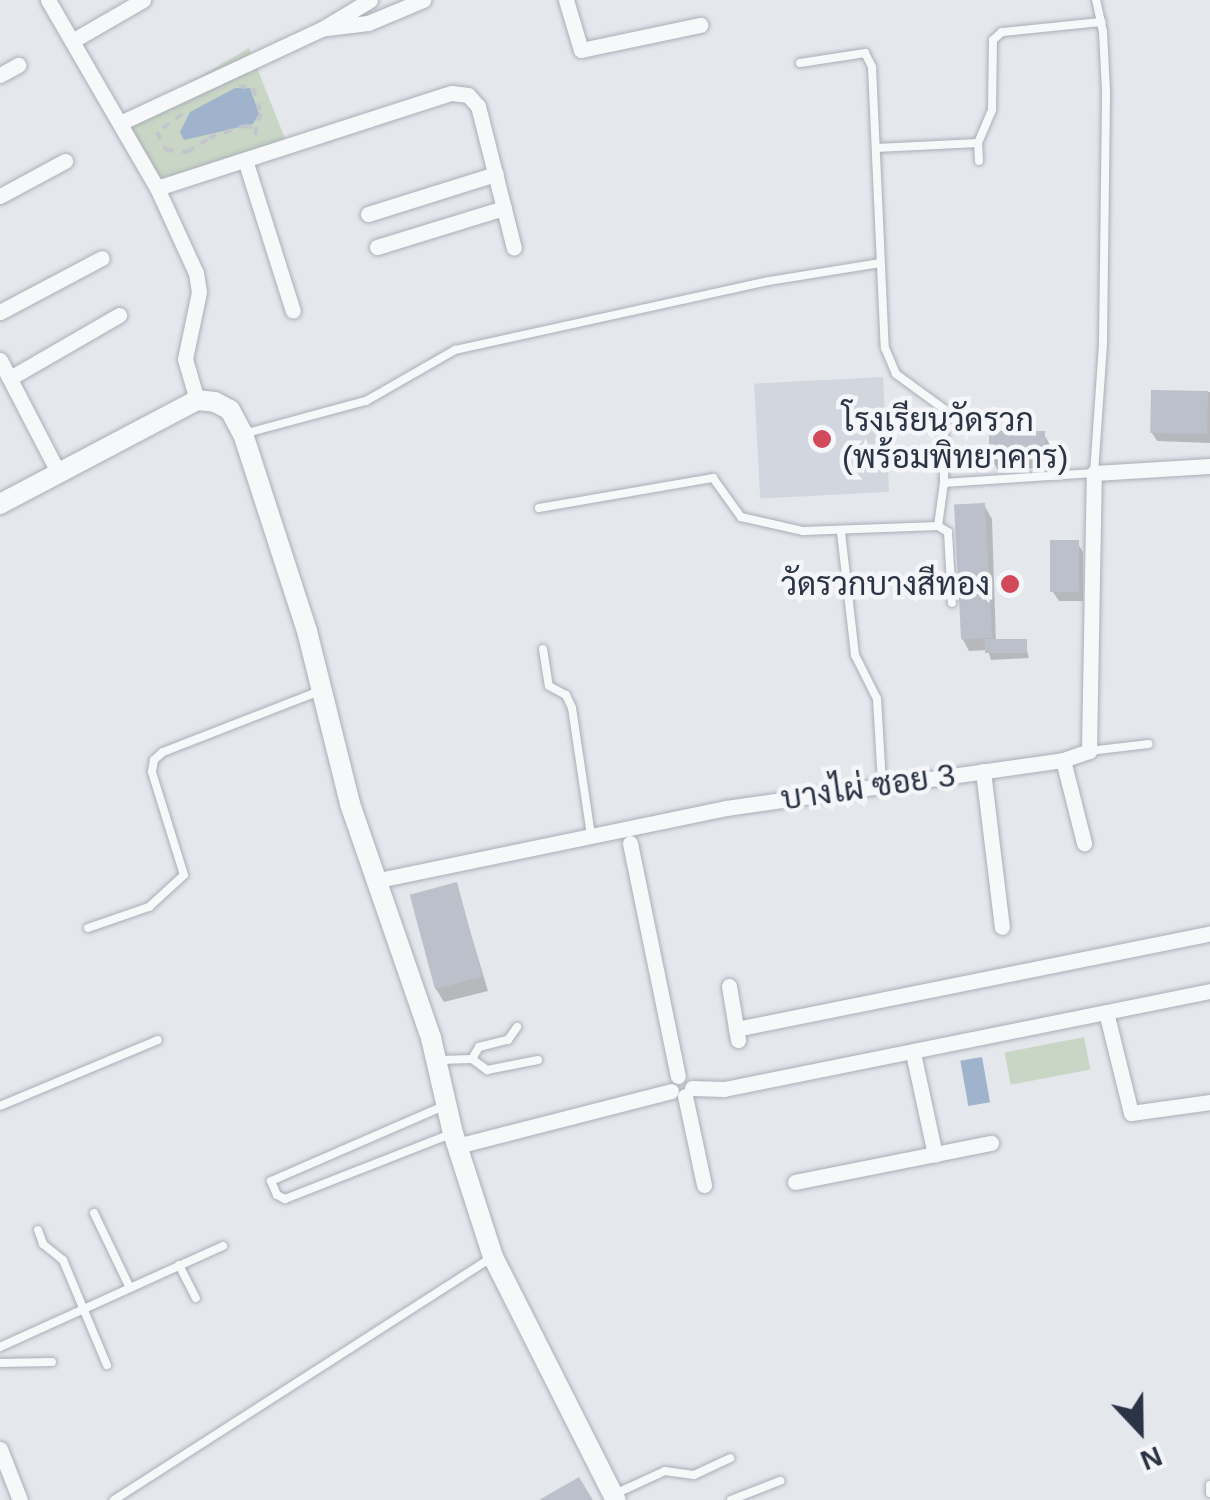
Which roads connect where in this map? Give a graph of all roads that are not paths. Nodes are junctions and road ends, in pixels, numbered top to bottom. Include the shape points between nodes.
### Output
1 (48, 0) edge
2 (143, 0) edge
3 (370, 0) edge
4 (423, 0) edge
5 (566, 0) edge
6 (1096, 0) edge
7 (1101, 22) junction
8 (700, 25) dead end
9 (322, 29) junction
10 (72, 41) junction
11 (800, 62) dead end
12 (18, 65) dead end
13 (0, 75) edge
14 (120, 123) junction
15 (978, 143) junction
16 (876, 148) junction
17 (251, 158) junction
18 (65, 162) dead end
19 (979, 162) dead end
20 (496, 174) junction
21 (157, 188) junction
22 (0, 196) edge
23 (504, 208) junction
24 (368, 214) dead end
25 (377, 247) dead end
26 (514, 248) dead end
27 (102, 258) dead end
28 (880, 263) junction
29 (0, 312) edge
30 (293, 312) dead end
31 (119, 315) dead end
32 (0, 360) edge
33 (10, 378) junction
34 (197, 400) junction
35 (243, 434) junction
36 (1210, 466) edge
37 (58, 472) junction
38 (1094, 473) junction
39 (944, 482) junction
40 (0, 504) edge
41 (539, 508) dead end
42 (938, 526) junction
43 (841, 532) junction
44 (952, 603) dead end
45 (543, 649) dead end
46 (322, 690) junction
47 (1149, 744) dead end
48 (1089, 751) junction
49 (1063, 760) junction
50 (983, 771) junction
51 (882, 784) junction
52 (591, 834) junction
53 (1084, 843) dead end
54 (630, 844) dead end
55 (374, 881) junction
56 (1002, 927) dead end
57 (88, 928) dead end
58 (1210, 933) edge
59 (729, 986) dead end
60 (1210, 991) edge
61 (1106, 1012) junction
62 (517, 1027) dead end
63 (158, 1040) dead end
64 (912, 1053) junction
65 (472, 1059) junction
66 (436, 1060) junction
67 (538, 1060) dead end
68 (682, 1088) junction
69 (1210, 1102) edge
70 (446, 1105) junction
71 (0, 1106) edge
72 (455, 1140) junction
73 (991, 1143) dead end
74 (934, 1155) junction
75 (795, 1182) dead end
76 (704, 1185) dead end
77 (94, 1212) dead end
78 (38, 1230) dead end
79 (222, 1246) dead end
80 (493, 1257) junction
81 (180, 1266) junction
82 (130, 1288) junction
83 (196, 1298) dead end
84 (82, 1310) junction
85 (0, 1347) edge
86 (52, 1362) dead end
87 (0, 1364) edge
88 (106, 1365) dead end
89 (0, 1449) edge
90 (730, 1458) dead end
91 (780, 1481) dead end
92 (614, 1497) edge
93 (20, 1500) edge
94 (114, 1500) edge
95 (731, 1500) edge

1 - 10 street
2 - 10 street
3 - 9 street
4 - 9 street via 368,23
5 - 8 street via 581,50
6 - 7 lane
7 - 15 lane via 1002,32 993,40 992,110
7 - 38 lane via 1103,343
9 - 14 street
10 - 14 street
11 - 16 lane via 865,52 872,67
12 - 13 street
14 - 21 street
15 - 16 lane
15 - 19 lane
16 - 28 lane
17 - 20 street via 452,92 468,94 478,106
17 - 21 street
17 - 30 street
18 - 22 street
20 - 23 street
20 - 24 street
21 - 34 street via 196,273 199,292 186,359
23 - 25 street
23 - 26 street
27 - 29 street
28 - 35 lane via 455,350 366,401
28 - 39 lane via 884,348 896,374 944,409
31 - 33 street
32 - 33 street
33 - 37 street
34 - 35 street via 230,410
34 - 37 street
35 - 46 street
36 - 38 street
37 - 40 street
38 - 39 lane
38 - 48 street
39 - 42 lane
41 - 43 lane via 713,478 741,516
42 - 43 lane
42 - 44 lane via 948,532
43 - 51 lane via 855,656 877,699
45 - 52 lane via 550,686 572,708
46 - 55 street
46 - 57 lane via 154,760 184,875 150,907
47 - 48 lane
48 - 49 street, บางไผ่ ซอย 3
49 - 50 street, บางไผ่ ซอย 3
49 - 53 street
50 - 51 street, บางไผ่ ซอย 3
50 - 56 street
51 - 52 street, บางไผ่ ซอย 3
52 - 55 street, บางไผ่ ซอย 3
54 - 68 street
55 - 66 street
58 - 59 street via 737,1034
60 - 61 street
61 - 64 street
61 - 69 street via 1131,1114
62 - 65 lane via 508,1040 479,1047
63 - 71 lane
64 - 68 street via 724,1089
64 - 74 street
65 - 66 lane
65 - 67 lane via 487,1070
66 - 70 street
68 - 72 street
68 - 76 street
70 - 72 street
70 - 72 lane via 272,1180 285,1199
72 - 80 street
73 - 74 street
74 - 75 street
77 - 82 lane
78 - 84 lane via 43,1244 63,1260
79 - 81 lane
80 - 92 street
80 - 94 lane
81 - 82 lane
81 - 83 lane
82 - 84 lane
84 - 85 lane
84 - 88 lane
86 - 87 lane
89 - 93 street
90 - 92 lane via 694,1475 664,1471
91 - 95 lane

